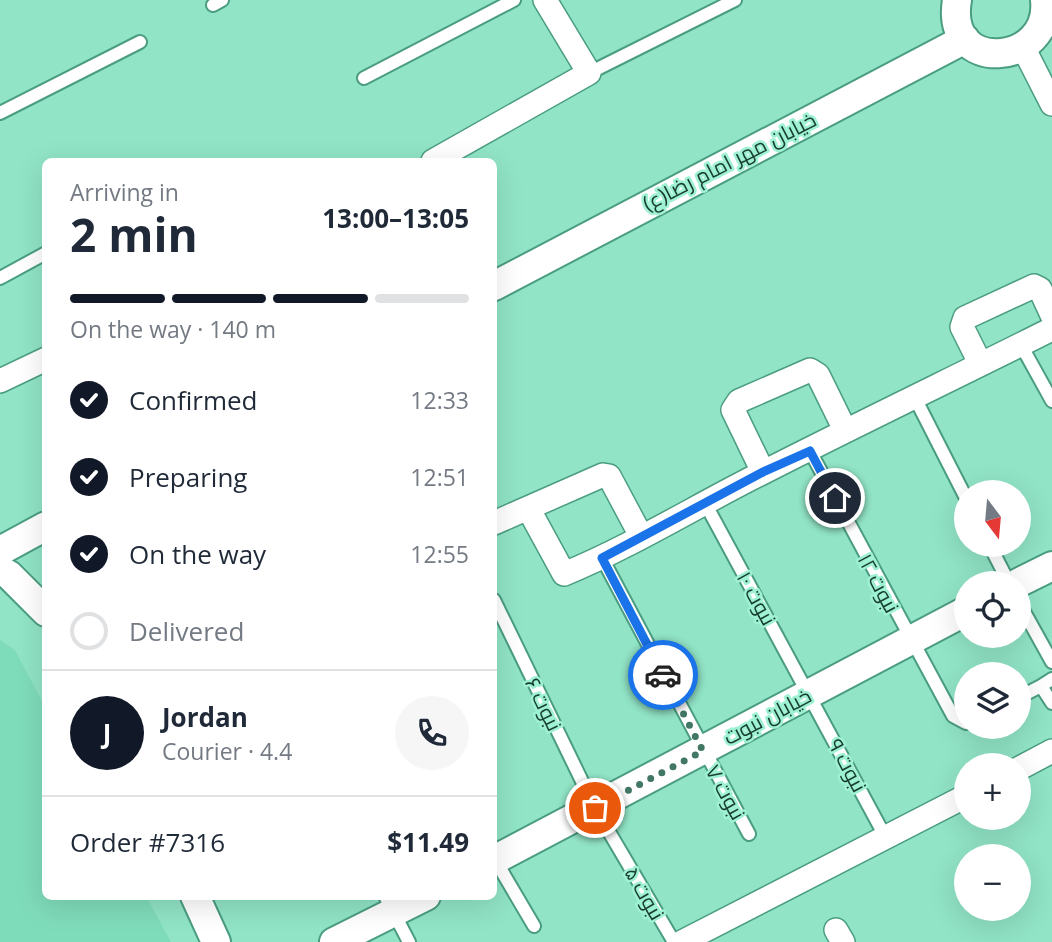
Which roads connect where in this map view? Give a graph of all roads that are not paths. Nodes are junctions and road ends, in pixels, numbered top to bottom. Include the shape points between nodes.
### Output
1 (514, 0) edge
2 (545, 0) edge
3 (735, 0) edge
4 (957, 0) edge
5 (1045, 0) edge
6 (965, 39) junction
7 (140, 42) dead end
8 (1024, 50) junction
9 (589, 73) junction
10 (364, 78) dead end
11 (1052, 104) edge
12 (0, 113) edge
13 (438, 158) edge
14 (42, 256) edge
15 (0, 278) edge
16 (497, 284) edge
17 (1052, 315) edge
18 (1052, 329) edge
19 (1021, 345) junction
20 (42, 361) edge
21 (980, 363) junction
22 (0, 381) edge
23 (915, 396) junction
24 (1052, 401) edge
25 (845, 430) junction
26 (810, 451) junction
27 (763, 472) junction
28 (957, 480) edge
29 (705, 503) junction
30 (528, 508) junction
31 (497, 522) edge
32 (42, 528) edge
33 (641, 536) junction
34 (0, 551) edge
35 (602, 558) junction
36 (1052, 566) edge
37 (0, 570) edge
38 (1031, 576) edge
39 (497, 606) edge
40 (42, 608) edge
41 (954, 617) edge
42 (1031, 624) edge
43 (910, 641) junction
44 (1052, 662) edge
45 (1047, 683) edge
46 (1031, 691) edge
47 (809, 693) junction
48 (1052, 703) edge
49 (954, 717) edge
50 (703, 751) junction
51 (1052, 751) edge
52 (1031, 762) edge
53 (954, 802) edge
54 (595, 808) junction
55 (749, 834) dead end
56 (886, 838) junction
57 (497, 857) edge
58 (497, 864) edge
59 (197, 900) edge
60 (410, 900) edge
61 (389, 905) edge
62 (534, 926) dead end
63 (216, 942) edge
64 (334, 942) edge
65 (409, 942) edge
66 (674, 942) edge
67 (682, 942) edge

1 - 10 lane
2 - 9 street
3 - 9 lane
4 - 6 street via 956,17
5 - 8 street via 1045,23
6 - 8 street via 983,52 1004,56
6 - 16 street, خیابان مهر امام رضا(ع)
7 - 12 lane
8 - 11 street
9 - 13 street
14 - 15 lane
17 - 21 street via 1040,289 1034,286 965,318 962,327
18 - 19 street
19 - 21 street
19 - 24 lane
20 - 22 street
21 - 23 street
23 - 25 street
23 - 28 lane
25 - 26 street
25 - 27 street via 817,375 810,370 739,401 733,410
26 - 27 street
26 - 43 lane, نبوت ۱۲
27 - 29 street
29 - 33 street
29 - 47 lane, نبوت ۱۰
30 - 31 street
30 - 33 street via 609,476
30 - 35 street via 564,574
32 - 34 street
33 - 35 street
35 - 50 lane, نبوت ۷
36 - 38 street
37 - 40 street
39 - 54 lane, نبوت ۶
41 - 43 street, خیابان نبوت
42 - 44 lane
43 - 47 street, خیابان نبوت
43 - 49 lane, نبوت ۱۲
45 - 46 lane
45 - 48 lane
47 - 50 street, خیابان نبوت
47 - 56 lane, نبوت ۹
50 - 54 street, خیابان نبوت
50 - 55 lane, نبوت ۷
51 - 52 street
53 - 56 street
54 - 57 street, خیابان نبوت
54 - 66 lane, نبوت ۵
56 - 67 street
58 - 62 lane
59 - 63 street
60 - 61 street
61 - 64 street
61 - 65 lane

